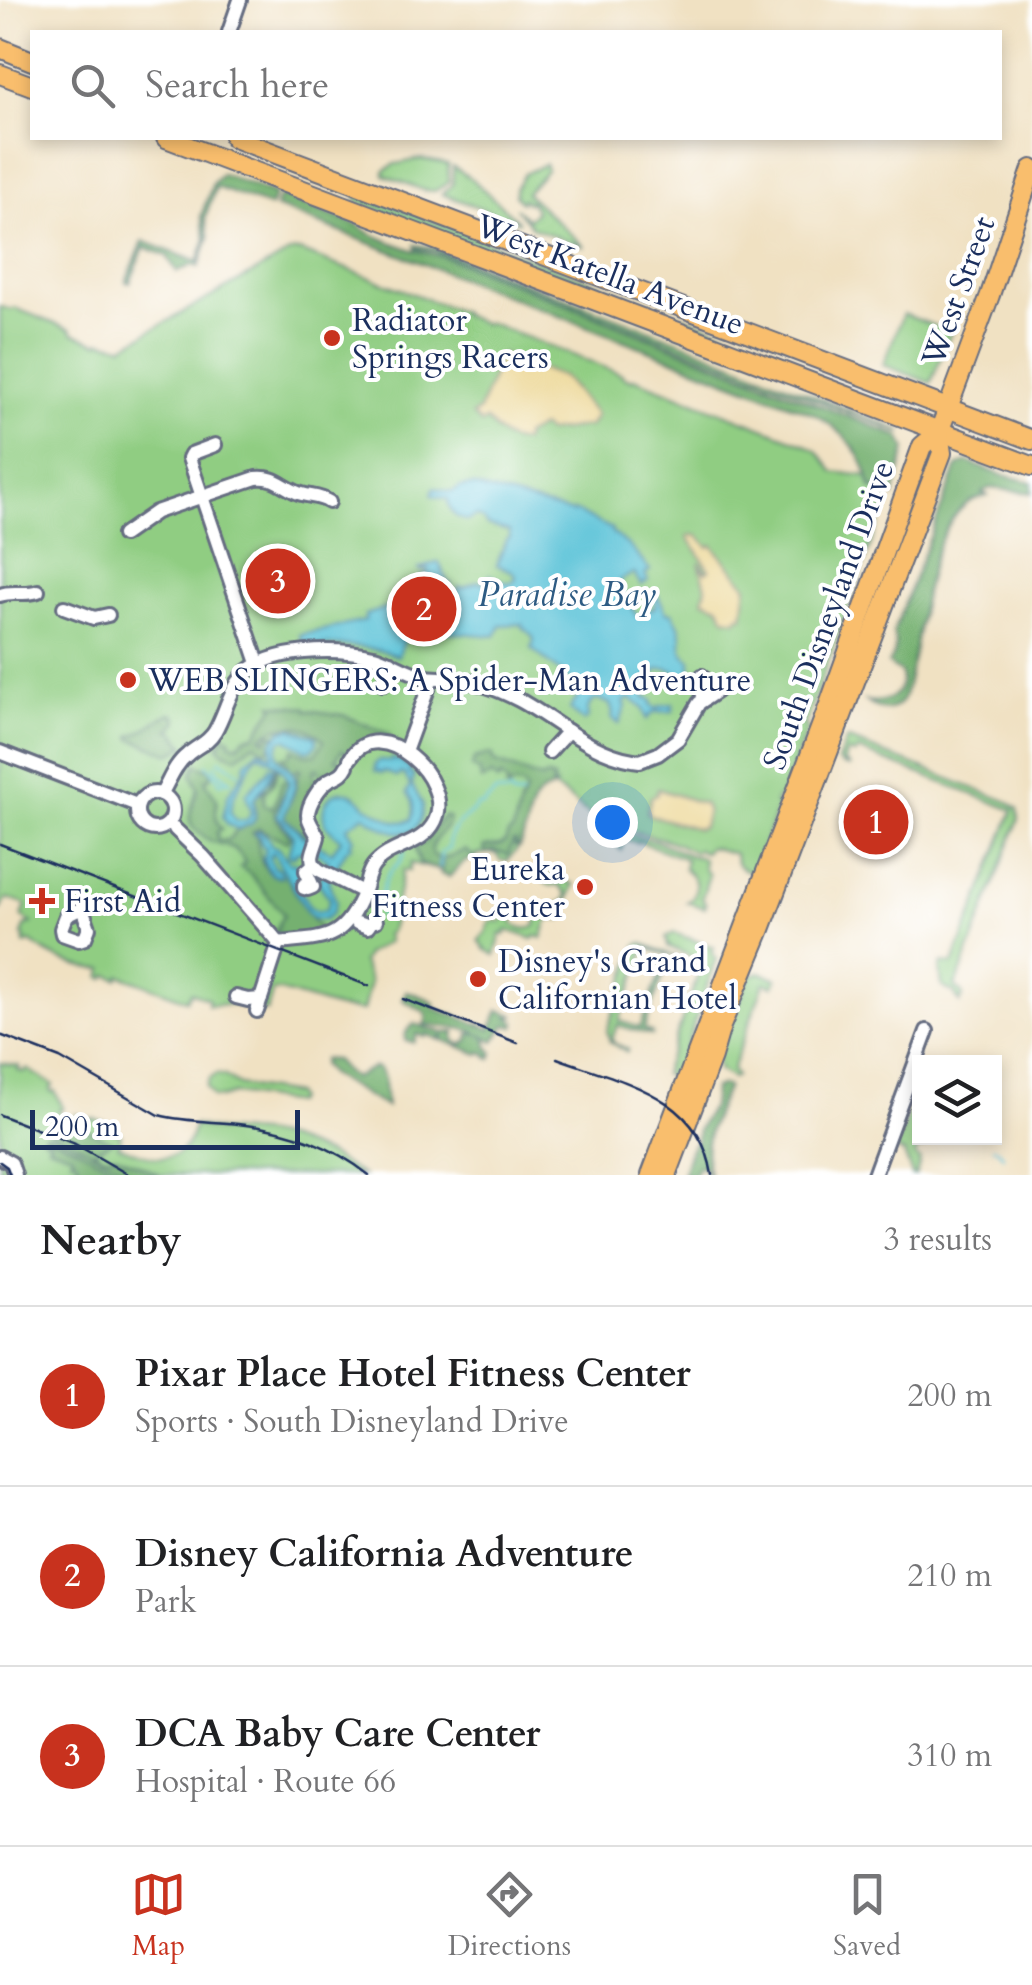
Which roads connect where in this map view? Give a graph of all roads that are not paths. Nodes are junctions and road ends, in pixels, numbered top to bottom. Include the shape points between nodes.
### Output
1 (240, 0) edge
2 (230, 30) edge
3 (0, 48) edge
4 (30, 60) edge
5 (0, 74) edge
6 (30, 85) edge
7 (171, 140) edge
8 (239, 140) edge
9 (1032, 169) edge
10 (948, 409) junction
11 (939, 432) junction
12 (1032, 440) edge
13 (215, 446) dead end
14 (1032, 466) edge
15 (202, 496) junction
16 (329, 502) dead end
17 (123, 535) dead end
18 (38, 591) dead end
19 (0, 594) edge
20 (64, 607) dead end
21 (108, 614) dead end
22 (258, 662) junction
23 (392, 662) junction
24 (702, 676) dead end
25 (432, 678) junction
26 (384, 684) dead end
27 (717, 691) dead end
28 (704, 700) junction
29 (834, 715) junction
30 (568, 732) junction
31 (0, 752) edge
32 (405, 752) junction
33 (549, 752) dead end
34 (162, 794) junction
35 (132, 803) junction
36 (182, 835) dead end
37 (313, 865) junction
38 (304, 885) dead end
39 (364, 892) junction
40 (381, 922) dead end
41 (357, 923) dead end
42 (279, 943) junction
43 (236, 996) dead end
44 (927, 1031) dead end
45 (0, 1156) edge
46 (15, 1175) edge
47 (651, 1175) edge
48 (667, 1175) edge
49 (874, 1175) edge

1 - 2 street
3 - 4 main road
5 - 6 main road
7 - 11 main road, West Katella Avenue
8 - 10 main road, West Katella Avenue
9 - 10 main road, West Street
10 - 11 main road, West Street
10 - 12 main road, West Katella Avenue
11 - 14 main road, West Katella Avenue
11 - 29 main road, South Disneyland Drive via 922,446
13 - 15 street via 189,460
15 - 16 street via 270,476
15 - 17 street via 156,512
15 - 22 street
18 - 19 street
20 - 21 street via 94,618
22 - 23 street via 334,652
22 - 34 street via 232,690 214,733 184,757
23 - 25 street
23 - 26 street
24 - 28 street
25 - 30 street via 505,693
25 - 32 street
27 - 28 street
28 - 30 street via 678,739 640,760 607,753
29 - 47 main road, South Disneyland Drive
29 - 48 main road, South Disneyland Drive
30 - 33 street
31 - 35 street
32 - 37 street via 387,742 369,743 341,775 320,787 310,806 318,834
32 - 39 street via 438,795 435,820 414,842 372,867
34 - 35 street
34 - 35 street via 174,813 162,828 141,823
36 - 42 street
37 - 38 street via 306,871 313,887
37 - 39 street
39 - 42 street via 350,920 325,938
40 - 41 street
42 - 43 street via 259,1005
44 - 49 street
45 - 46 street

